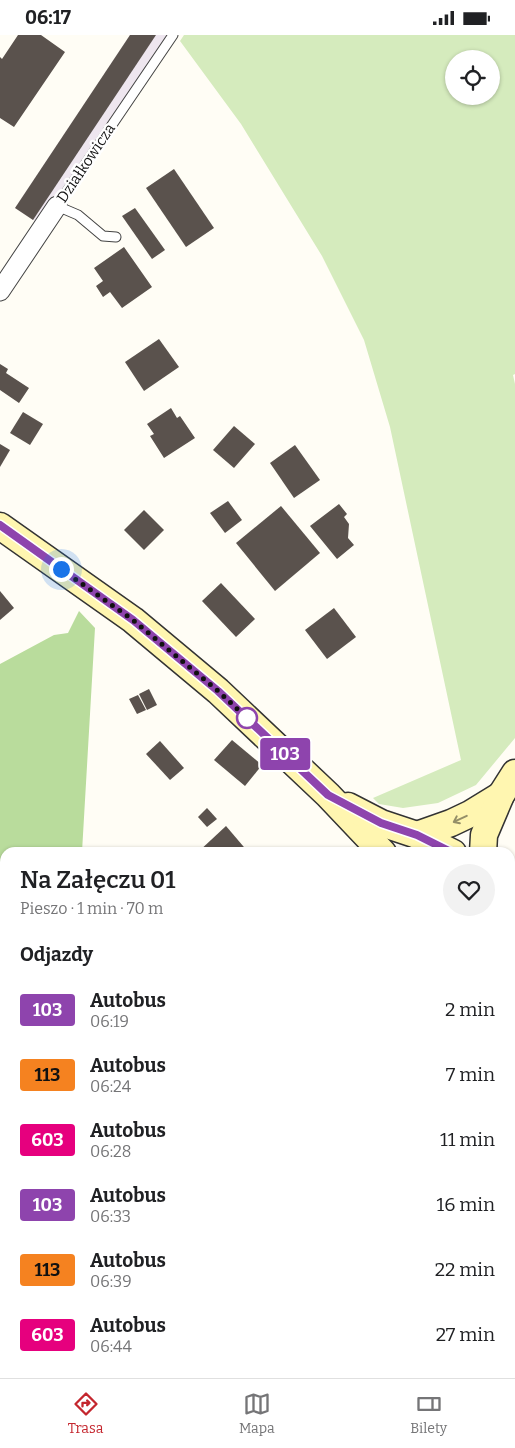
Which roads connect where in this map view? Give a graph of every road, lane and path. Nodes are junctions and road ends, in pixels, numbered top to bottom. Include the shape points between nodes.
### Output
1 (173, 35) edge
2 (57, 206) junction
3 (116, 237) dead end
4 (0, 291) edge
5 (0, 525) edge
6 (515, 773) edge
7 (328, 795) junction
8 (501, 795) junction
9 (417, 835) junction
10 (377, 847) edge
11 (441, 847) edge
12 (483, 847) edge

1 - 2 lane, Działkowicza
2 - 3 lane via 78,215 103,236
2 - 4 street, Działkowicza
5 - 7 street via 133,620 218,691
6 - 8 street
7 - 9 street via 381,823
7 - 10 street
8 -> 9 street via 464,817
8 - 12 street via 484,835
9 - 11 street

